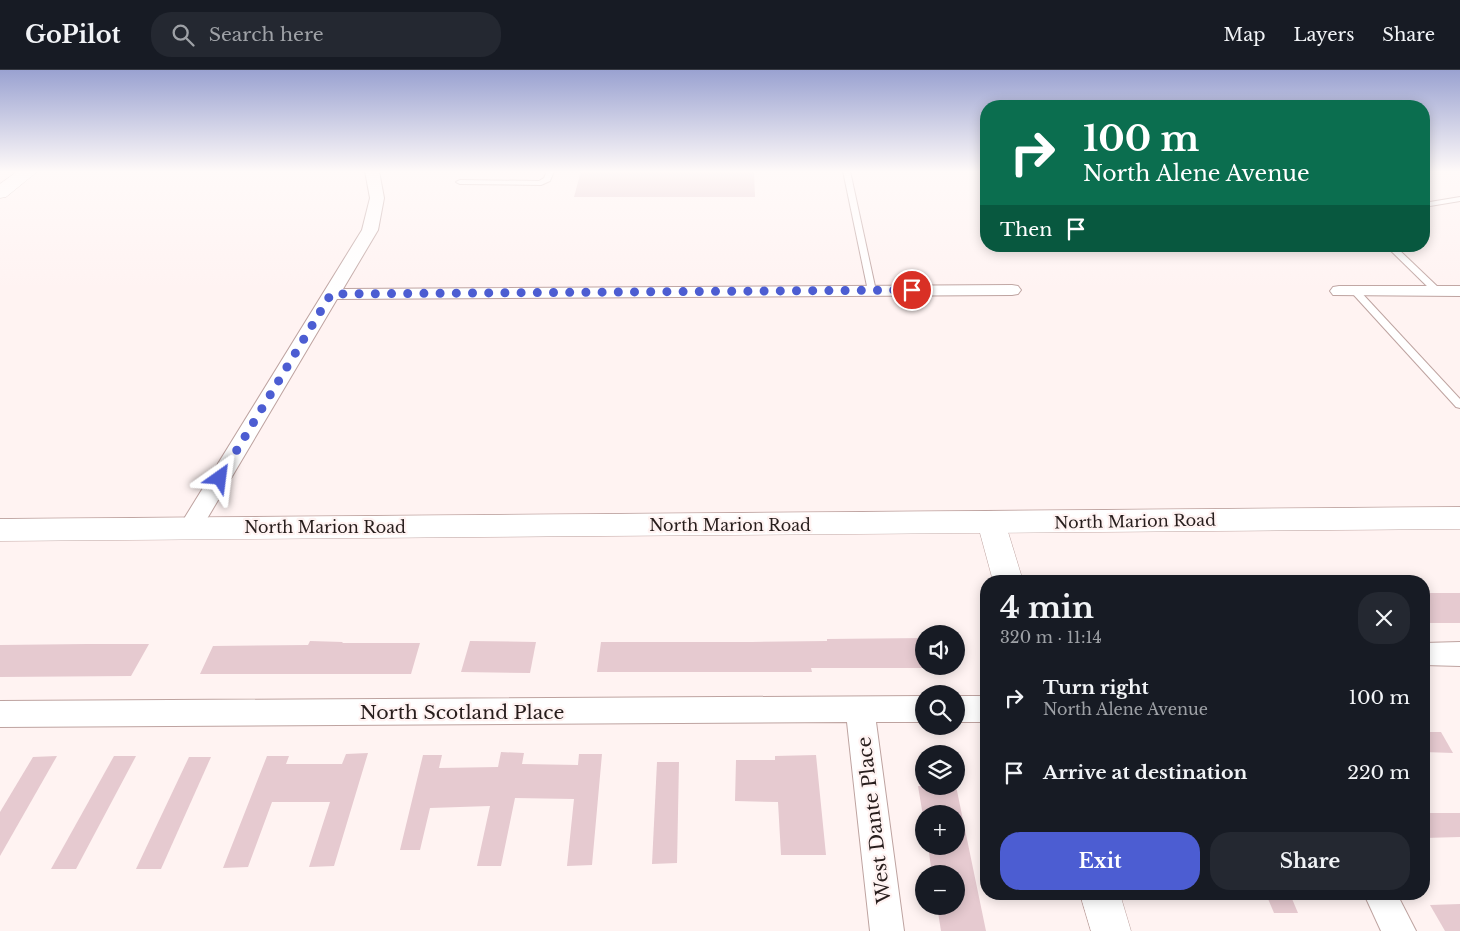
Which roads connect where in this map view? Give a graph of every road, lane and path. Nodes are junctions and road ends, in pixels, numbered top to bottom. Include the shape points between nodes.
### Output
1 (374, 211) edge
2 (855, 211) edge
3 (1396, 252) edge
4 (1012, 290) dead end
5 (872, 291) junction
6 (1347, 291) joint
7 (1436, 291) junction
8 (1460, 292) edge
9 (331, 294) junction
10 (1460, 405) edge
11 (1460, 518) edge
12 (991, 522) junction
13 (190, 528) junction
14 (0, 530) edge
15 (1006, 575) edge
16 (1430, 654) edge
17 (1460, 654) edge
18 (915, 709) edge
19 (965, 709) edge
20 (980, 709) edge
21 (860, 710) junction
22 (0, 714) edge
23 (1102, 900) edge
24 (1383, 900) edge
25 (887, 931) edge
26 (1111, 931) edge
27 (1399, 931) edge

1 - 9 street via 370,230
2 - 5 lane
3 - 7 lane
4 - 5 street
5 - 9 street
6 - 7 street
6 - 10 lane
7 - 8 street
9 - 13 street
11 - 12 main road, North Marion Road
12 - 13 main road, North Marion Road
12 - 15 main road
13 - 14 main road, North Marion Road
16 - 17 street
18 - 21 street, North Scotland Place
19 - 20 street
21 - 22 street, North Scotland Place
21 - 25 street, West Dante Place
23 - 26 main road
24 - 27 street

